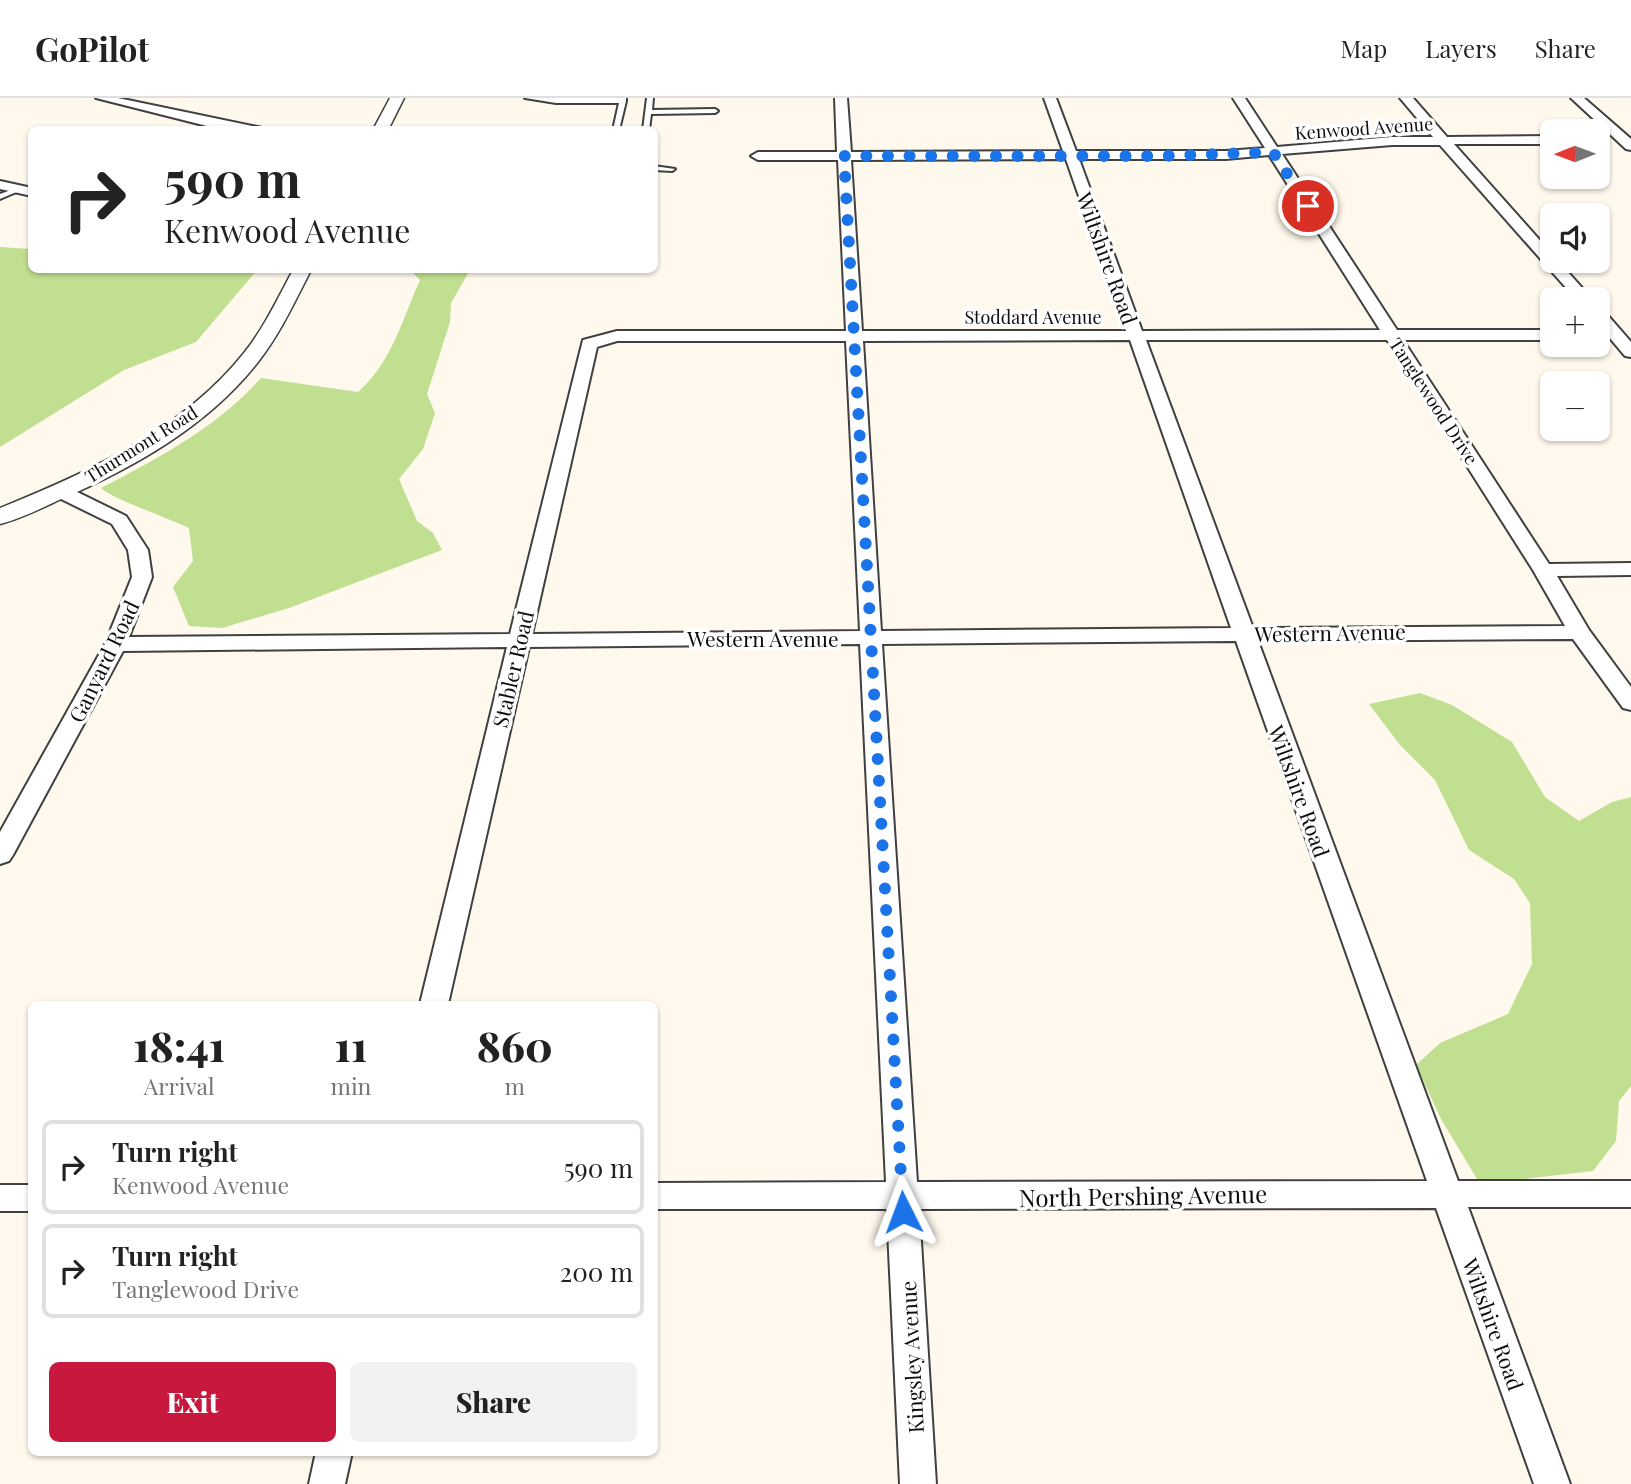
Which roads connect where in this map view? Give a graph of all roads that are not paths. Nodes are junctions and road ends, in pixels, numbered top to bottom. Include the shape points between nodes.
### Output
1 (102, 98) edge
2 (397, 98) edge
3 (528, 98) edge
4 (650, 98) edge
5 (841, 98) edge
6 (1050, 98) edge
7 (1238, 98) edge
8 (1406, 98) edge
9 (1577, 98) edge
10 (623, 99) edge
11 (715, 111) dead end
12 (649, 112) junction
13 (230, 126) edge
14 (382, 126) edge
15 (617, 126) edge
16 (647, 126) edge
17 (1540, 140) edge
18 (1444, 141) junction
19 (1610, 141) edge
20 (1629, 142) edge
21 (1273, 152) junction
22 (758, 156) dead end
23 (844, 156) junction
24 (1071, 156) junction
25 (658, 168) edge
26 (672, 169) dead end
27 (0, 185) edge
28 (25, 190) edge
29 (0, 197) edge
30 (300, 273) edge
31 (1573, 287) edge
32 (1610, 324) edge
33 (1540, 335) edge
34 (1624, 335) edge
35 (854, 336) junction
36 (1136, 336) junction
37 (1392, 337) junction
38 (598, 340) joint
39 (1631, 352) edge
40 (62, 492) junction
41 (0, 517) edge
42 (1631, 569) edge
43 (1543, 570) junction
44 (1579, 632) junction
45 (1244, 633) junction
46 (870, 637) junction
47 (520, 642) junction
48 (116, 644) junction
49 (1631, 704) edge
50 (0, 855) edge
51 (435, 1001) edge
52 (1447, 1194) junction
53 (1631, 1194) edge
54 (658, 1196) edge
55 (902, 1196) junction
56 (0, 1198) edge
57 (28, 1198) edge
58 (333, 1456) edge
59 (327, 1484) edge
60 (918, 1484) edge
61 (1552, 1484) edge

1 - 13 street
2 - 14 street
3 - 10 lane via 556,102
4 - 12 lane
5 - 23 street, Kingsley Avenue
6 - 24 street, Wiltshire Road
7 - 21 street, Tanglewood Drive
8 - 18 street
9 - 20 street
10 - 15 lane
11 - 12 lane
12 - 16 lane
17 - 18 street, Kenwood Avenue
18 - 21 street, Kenwood Avenue
18 - 31 street
19 - 20 street
21 - 24 street, Kenwood Avenue
21 - 37 street, Tanglewood Drive
22 - 23 street, Kenwood Avenue
23 - 24 street, Kenwood Avenue
23 - 35 street, Kingsley Avenue
24 - 36 street, Wiltshire Road
25 - 26 lane
27 - 28 street
28 - 29 lane
30 - 40 street, Thurmont Road via 264,338 223,388 170,430
32 - 34 street
33 - 37 street, Stoddard Avenue
34 - 39 street
35 - 36 street, Stoddard Avenue
35 - 38 street, Stoddard Avenue via 617,336
35 - 46 street, Kingsley Avenue
36 - 37 street, Stoddard Avenue
36 - 45 street, Wiltshire Road
37 - 43 street, Tanglewood Drive
38 - 47 street, Stabler Road via 585,349
40 - 41 street, Thurmont Road
40 - 48 street, Ganyard Road via 120,520 138,550 142,578
42 - 43 street
43 - 44 street, Tanglewood Drive
44 - 45 street, Western Avenue
44 - 49 street, Tanglewood Drive
45 - 46 street, Western Avenue
45 - 52 street, Wiltshire Road
46 - 47 street, Western Avenue
46 - 55 street, Kingsley Avenue
47 - 48 street, Western Avenue
47 - 51 street, Stabler Road
48 - 50 street, Ganyard Road
52 - 53 street, North Pershing Avenue
52 - 55 street, North Pershing Avenue
52 - 61 street, Wiltshire Road
54 - 55 street, North Pershing Avenue
55 - 60 street, Kingsley Avenue
56 - 57 street
58 - 59 street

